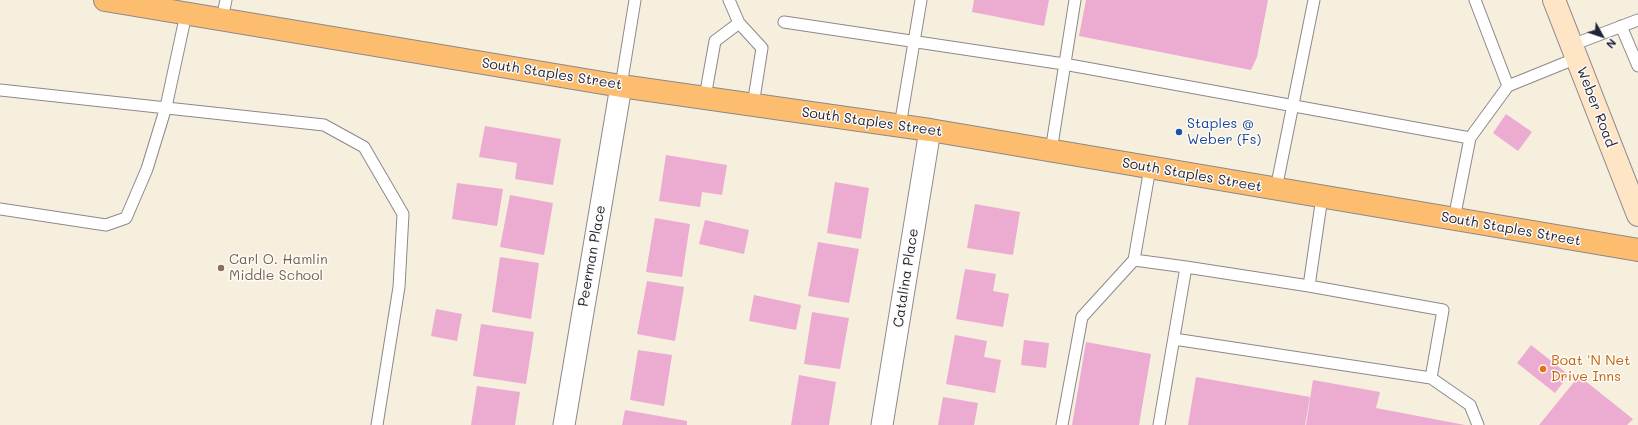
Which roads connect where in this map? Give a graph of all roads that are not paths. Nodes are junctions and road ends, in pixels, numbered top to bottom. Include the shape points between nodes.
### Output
1 (105, 0) edge
2 (635, 0) edge
3 (729, 0) edge
4 (921, 0) edge
5 (1075, 0) edge
6 (1314, 0) edge
7 (1475, 0) edge
8 (1554, 0) edge
9 (224, 10) edge
10 (186, 14) junction
11 (1638, 20) edge
12 (784, 22) dead end
13 (739, 23) junction
14 (1621, 26) junction
15 (914, 41) junction
16 (1574, 52) junction
17 (1064, 64) junction
18 (1638, 66) edge
19 (620, 86) junction
20 (1508, 86) junction
21 (0, 90) edge
22 (705, 97) junction
23 (753, 105) junction
24 (1292, 106) junction
25 (166, 107) junction
26 (900, 126) junction
27 (930, 130) junction
28 (1470, 138) junction
29 (1051, 151) junction
30 (1150, 168) junction
31 (1276, 189) junction
32 (1322, 197) junction
33 (0, 209) edge
34 (1638, 215) edge
35 (1454, 219) junction
36 (1638, 250) edge
37 (1134, 260) junction
38 (1186, 267) junction
39 (1309, 286) junction
40 (1174, 339) junction
41 (1431, 378) junction
42 (376, 425) edge
43 (564, 425) edge
44 (882, 425) edge
45 (1062, 425) edge
46 (1159, 425) edge
47 (1478, 425) edge

1 - 10 main road, South Staples Street
2 - 19 lane
3 - 13 lane
4 - 15 lane
5 - 17 lane
6 - 24 lane
7 - 20 lane
8 - 16 main road, Weber Road
9 - 10 main road, South Staples Street
9 - 19 main road, South Staples Street
10 - 25 lane
11 - 14 lane
12 - 15 lane
13 - 22 lane via 715,41
13 - 23 lane via 762,48
14 - 16 lane
14 - 18 lane
15 - 17 lane
15 - 26 lane
16 - 20 lane
16 - 34 main road, Weber Road
17 - 24 lane
17 - 29 lane
19 - 22 main road, South Staples Street
19 - 43 street, Peerman Place
20 - 28 lane
21 - 25 lane
22 - 23 main road, South Staples Street
23 - 26 main road, South Staples Street
24 - 28 lane
24 - 31 lane
25 - 33 lane via 146,169 126,218 106,225
25 - 42 lane via 324,125 364,147 403,214 399,287
26 - 27 main road, South Staples Street
27 - 29 main road, South Staples Street
27 - 44 street, Catalina Place
28 - 35 lane
29 - 30 main road, South Staples Street
30 - 31 main road, South Staples Street
30 - 37 lane
31 - 32 main road, South Staples Street
32 - 35 main road, South Staples Street
32 - 39 lane
35 - 36 main road, South Staples Street
37 - 38 lane
37 - 45 lane via 1082,317
38 - 39 lane
38 - 40 lane
39 - 41 lane via 1443,310
40 - 41 lane
40 - 46 lane
41 - 47 lane via 1470,405

